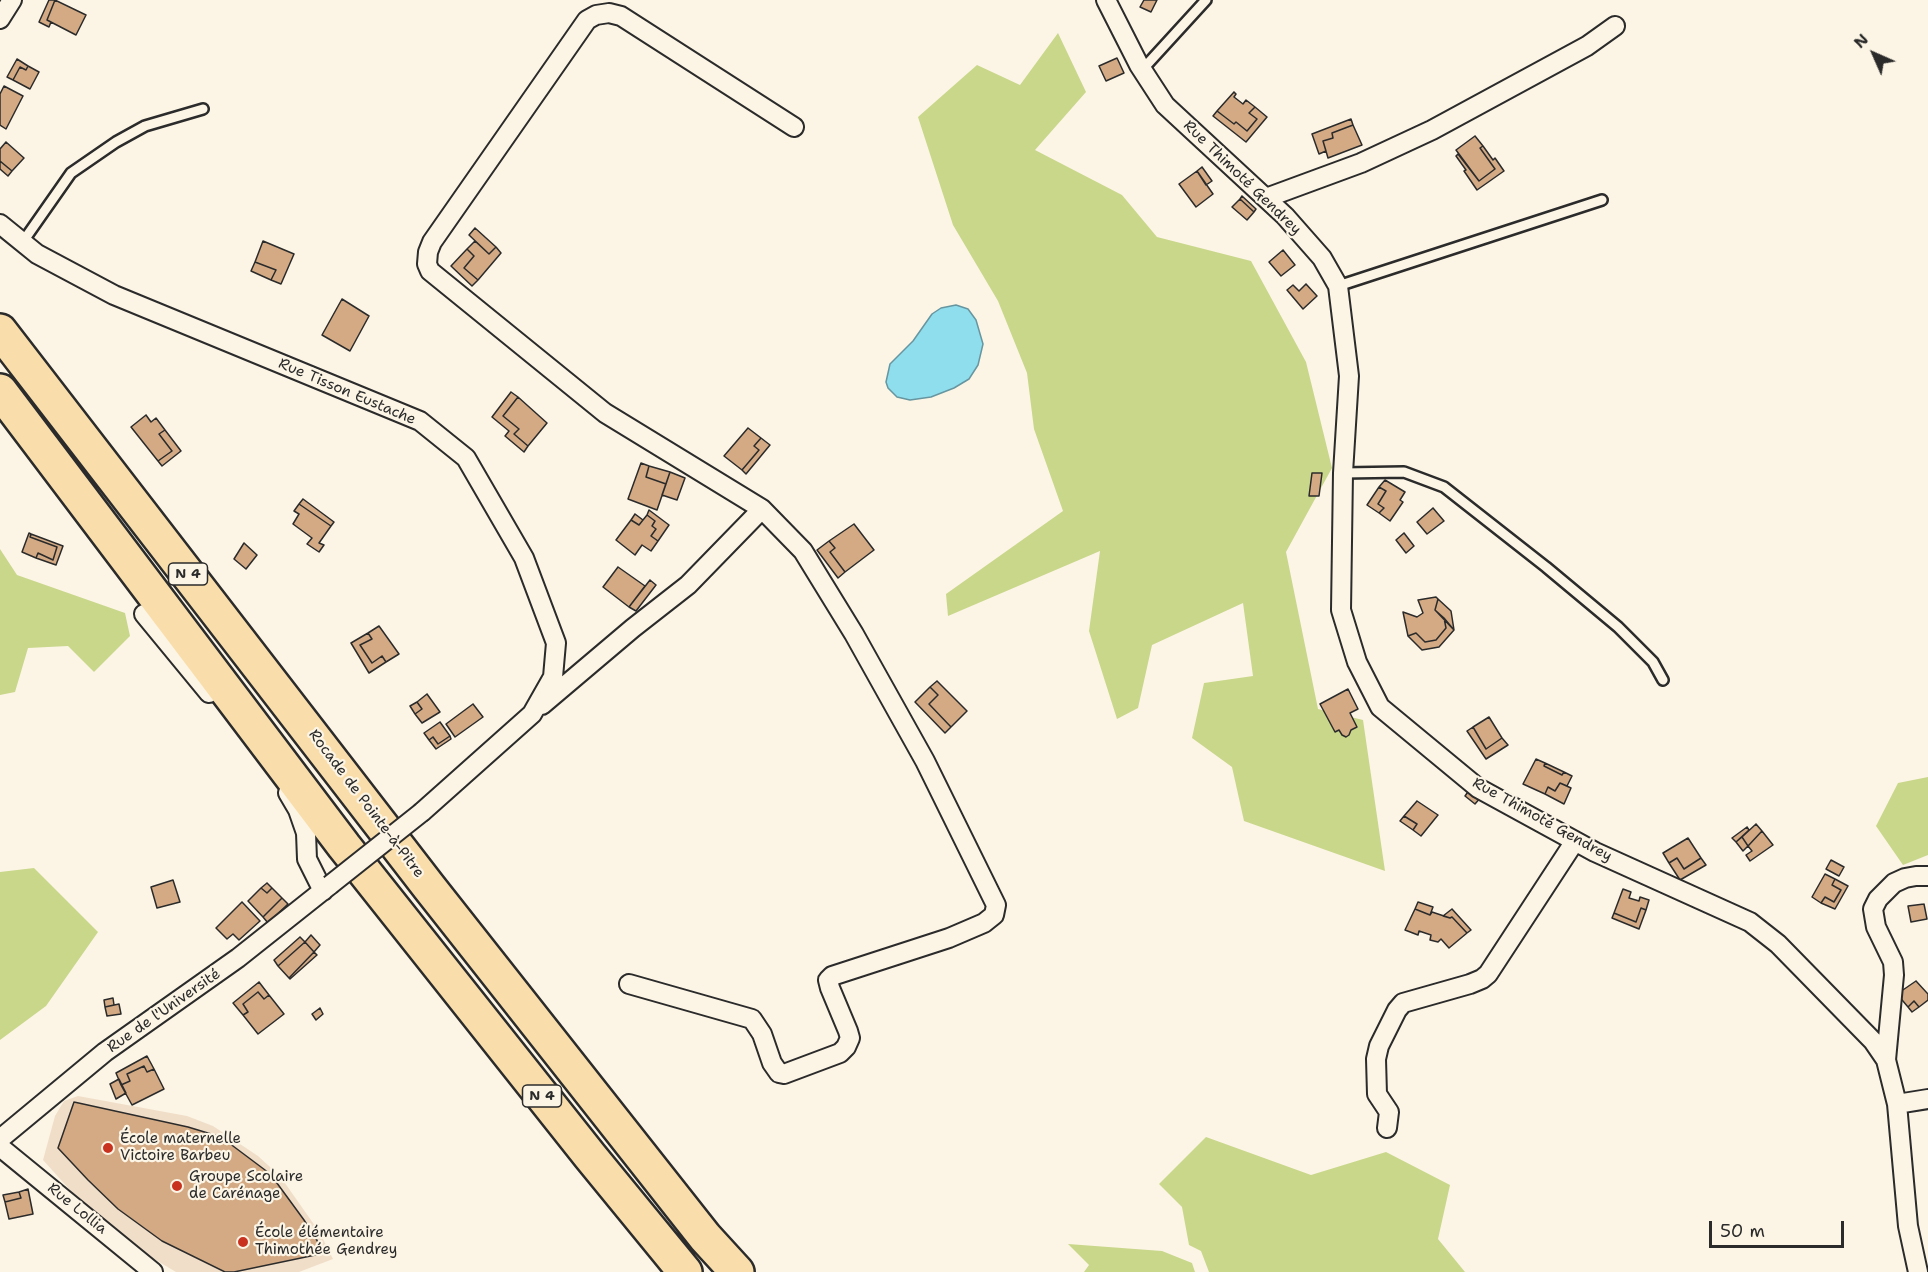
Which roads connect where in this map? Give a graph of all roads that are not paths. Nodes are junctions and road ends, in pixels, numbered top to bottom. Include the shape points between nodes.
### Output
1 (12, 0) edge
2 (1106, 0) edge
3 (1206, 0) edge
4 (0, 20) edge
5 (1615, 26) dead end
6 (1142, 70) junction
7 (203, 109) dead end
8 (794, 127) dead end
9 (1266, 198) junction
10 (1602, 200) dead end
11 (0, 224) edge
12 (22, 243) junction
13 (1338, 286) junction
14 (0, 331) edge
15 (0, 391) edge
16 (1343, 473) junction
17 (762, 509) junction
18 (144, 614) dead end
19 (1663, 680) dead end
20 (531, 714) junction
21 (422, 813) joint
22 (1575, 841) junction
23 (1928, 876) edge
24 (326, 888) junction
25 (629, 984) dead end
26 (1886, 1060) junction
27 (1928, 1099) edge
28 (1897, 1104) junction
29 (1387, 1128) dead end
30 (621, 1129) junction
31 (0, 1138) edge
32 (0, 1147) edge
33 (153, 1272) edge
34 (685, 1272) edge
35 (736, 1272) edge
36 (758, 1272) edge
37 (1918, 1272) edge

1 - 4 street
2 - 6 street, Rue Thimoté Gendrey
3 - 6 lane
5 - 9 street via 1587,46 1432,130 1361,163
6 - 9 street, Rue Thimoté Gendrey via 1165,105
7 - 12 lane via 145,126 71,173
8 - 17 street via 621,16 596,15 587,20 432,242 427,264 430,271 605,413
9 - 13 street, Rue Thimoté Gendrey via 1322,258
10 - 13 lane
11 - 12 street, Rue Tisson Eustache
12 - 20 street, Rue Tisson Eustache via 114,295 420,422 466,458 524,558 556,643 553,677
13 - 16 street, Rue Thimoté Gendrey via 1349,376
14 - 30 highway, Rocade de Pointe-à-Pitre / N 4
15 - 34 highway, N 4 via 344,846
16 - 19 lane via 1404,472 1444,487 1618,627 1653,662
16 - 22 street, Rue Thimoté Gendrey via 1341,610 1357,662 1380,707 1478,788
17 - 20 street via 688,585
17 - 25 street via 803,551 854,634 996,904 994,915 949,938 832,976 828,980 830,988 850,1038 846,1047 840,1053 784,1074 772,1063 752,1019
18 - 24 street via 282,782 306,833 307,860
20 - 21 street, Rue Tisson Eustache
21 - 24 street, Rue de l'Université, bridge
22 - 26 street, Rue Thimoté Gendrey via 1750,922 1778,944 1873,1041
22 - 29 street via 1488,974 1470,984 1403,1003 1397,1010 1376,1059 1377,1094 1389,1112
23 - 26 street via 1893,883 1873,909 1876,927 1894,969
24 - 31 street, Rue de l'Université via 238,958 105,1052
26 - 28 street, Rue Thimoté Gendrey
27 - 28 street
28 - 37 street, Rue Thimoté Gendrey via 1908,1226
30 - 35 highway, Rocade de Pointe-à-Pitre / N 4
30 - 36 highway via 691,1209
32 - 33 street, Rue Lollia

